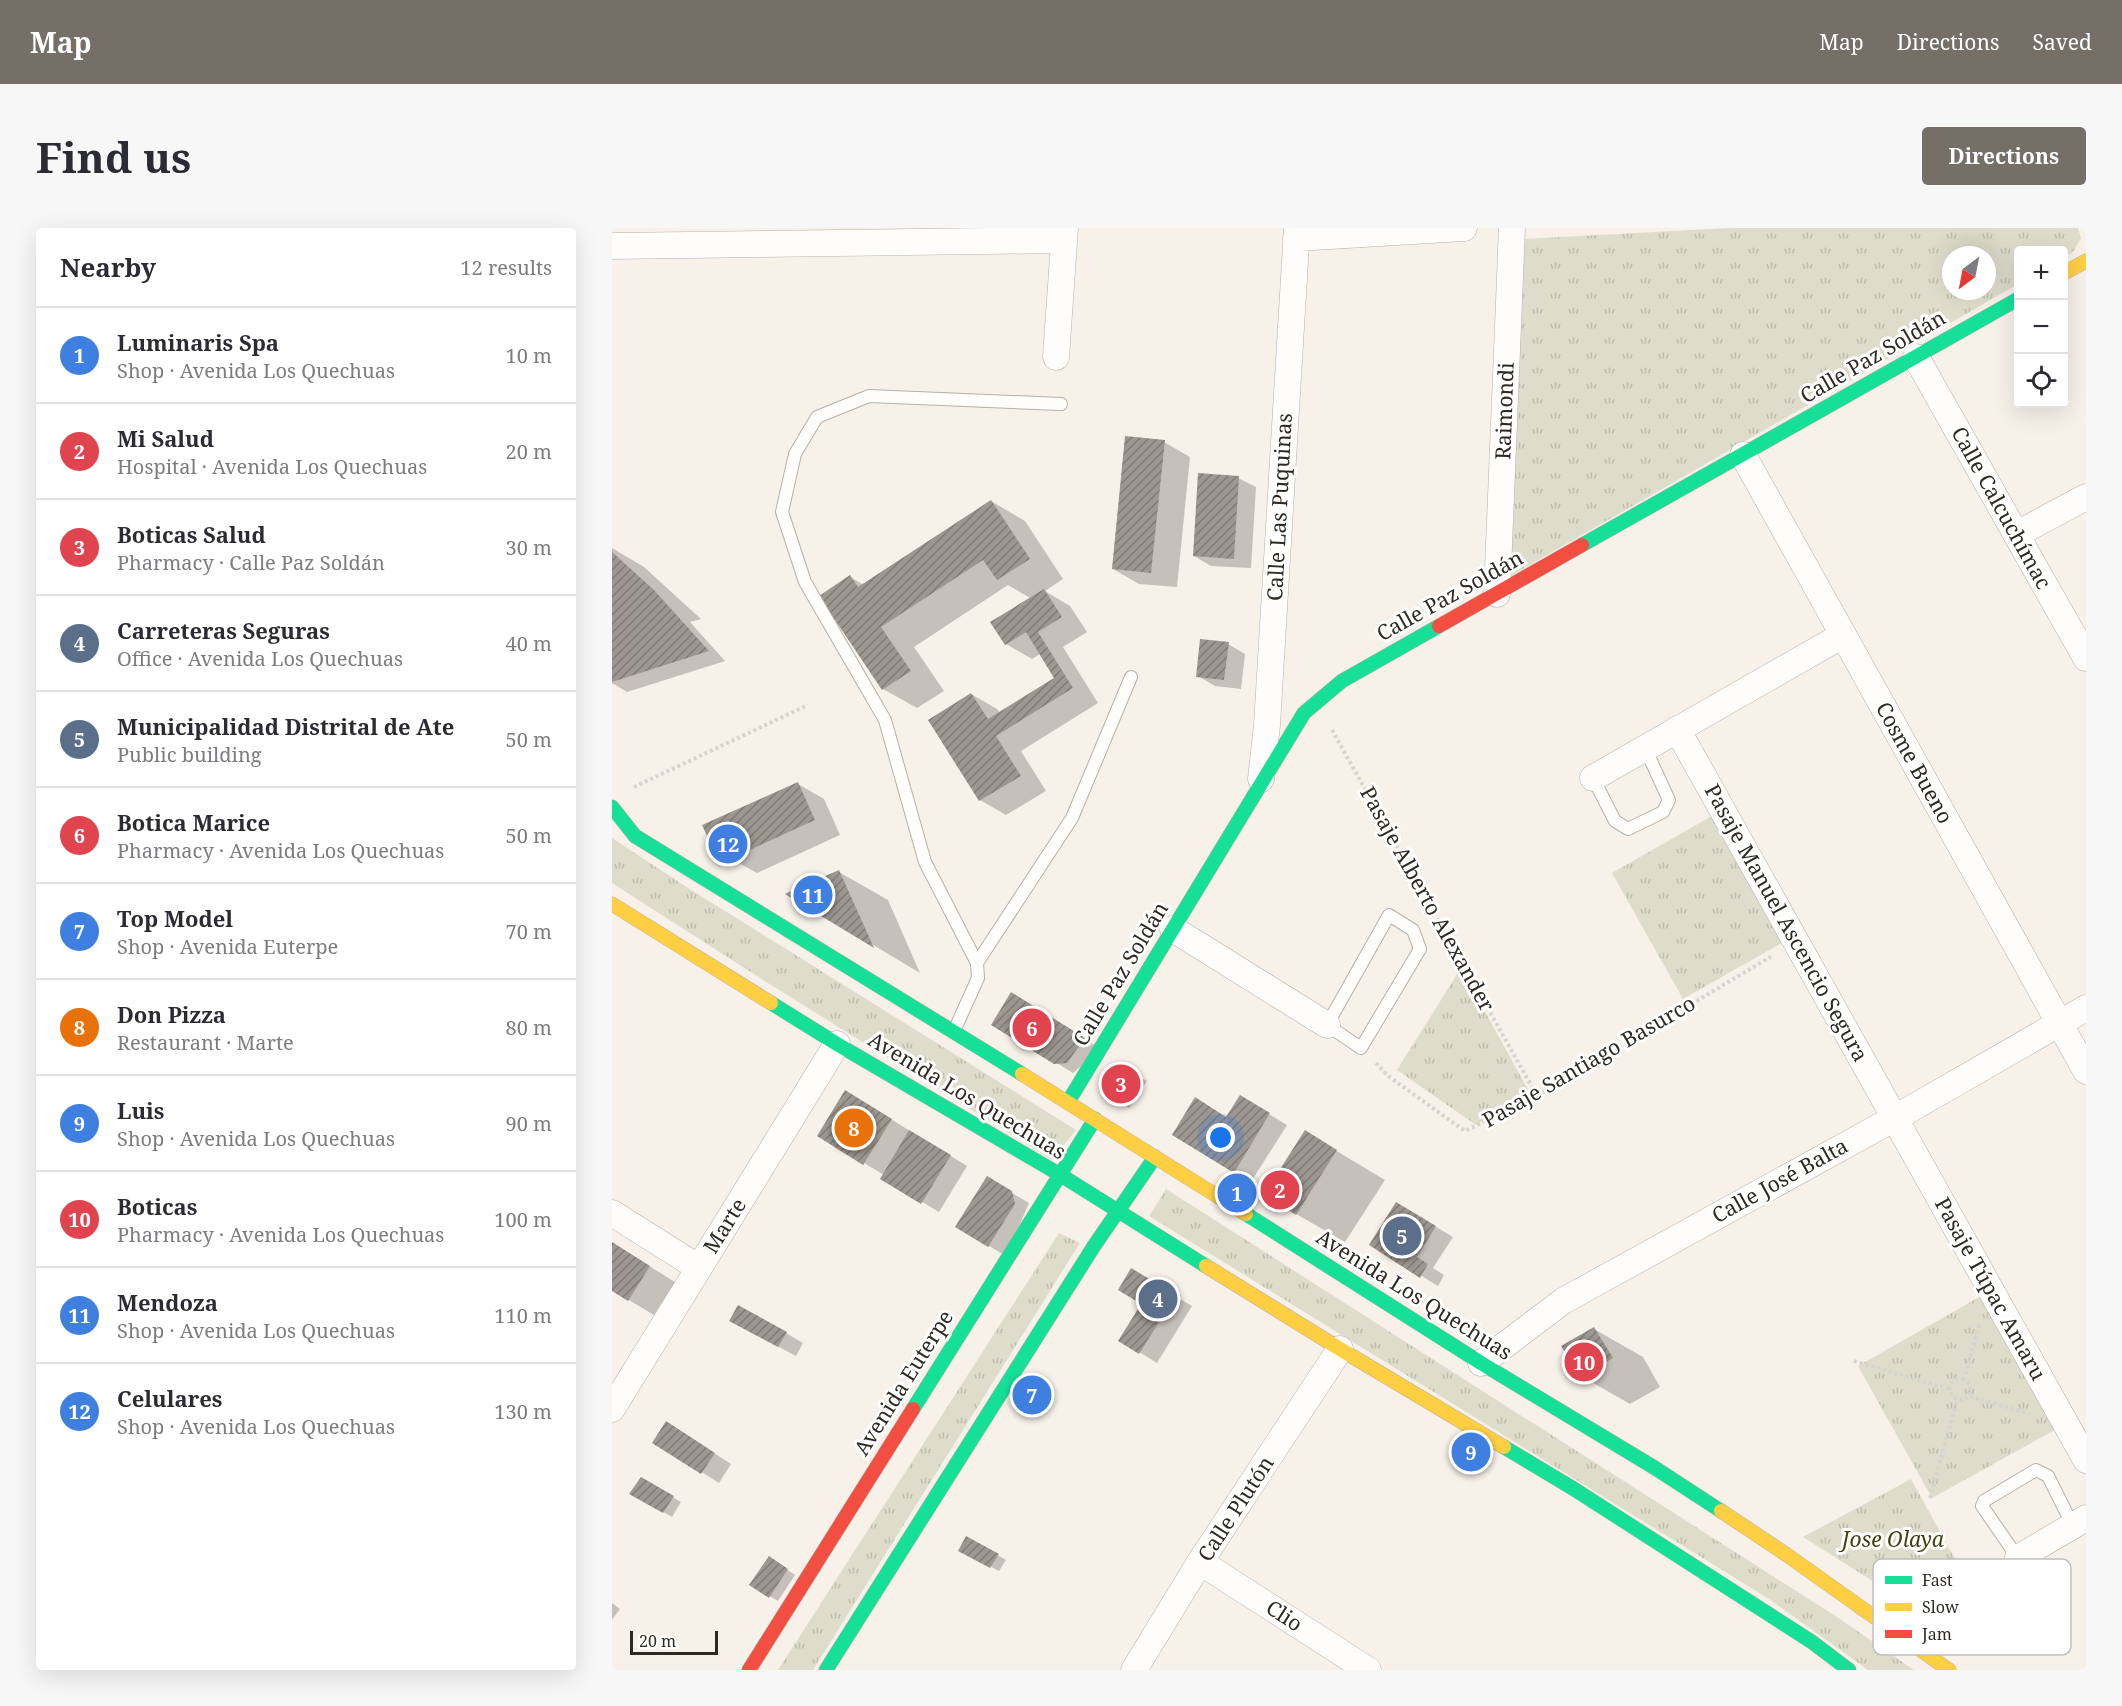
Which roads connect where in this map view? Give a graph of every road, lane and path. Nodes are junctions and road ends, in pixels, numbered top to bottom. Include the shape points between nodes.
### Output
1 (1464, 228) edge
2 (1512, 228) edge
3 (1297, 233) edge
4 (1064, 234) edge
5 (797, 236) edge
6 (612, 246) edge
7 (2017, 300) edge
8 (1056, 357) dead end
9 (1916, 357) junction
10 (1061, 404) dead end
11 (1743, 455) junction
12 (2086, 497) edge
13 (2016, 534) junction
14 (1497, 594) junction
15 (1843, 635) junction
16 (2086, 658) edge
17 (1131, 677) dead end
18 (1317, 702) junction
19 (808, 705) dead end
20 (1677, 729) junction
21 (1645, 748) junction
22 (1593, 778) joint
23 (1260, 785) junction
24 (633, 788) dead end
25 (612, 807) edge
26 (612, 904) edge
27 (1173, 928) junction
28 (1796, 941) junction
29 (977, 963) junction
30 (2086, 1008) edge
31 (2060, 1024) junction
32 (1327, 1025) junction
33 (953, 1032) junction
34 (837, 1044) junction
35 (1361, 1048) junction
36 (2086, 1071) edge
37 (1537, 1096) junction
38 (1068, 1102) junction
39 (1895, 1118) junction
40 (1095, 1119) junction
41 (1155, 1157) junction
42 (1059, 1174) junction
43 (1117, 1210) junction
44 (612, 1213) edge
45 (699, 1268) junction
46 (1990, 1287) junction
47 (1340, 1349) junction
48 (1854, 1361) dead end
49 (1481, 1363) junction
50 (1964, 1380) junction
51 (1949, 1389) junction
52 (1970, 1396) junction
53 (1957, 1400) junction
54 (612, 1409) edge
55 (2067, 1426) junction
56 (2086, 1460) edge
57 (1930, 1498) dead end
58 (2079, 1522) edge
59 (2018, 1558) joint
60 (1200, 1562) junction
61 (1873, 1616) edge
62 (1928, 1655) edge
63 (749, 1670) edge
64 (826, 1670) edge
65 (1134, 1670) edge
66 (1368, 1670) edge
67 (1849, 1670) edge
68 (1949, 1670) edge

1 - 3 street
2 - 14 street, Raimondi
3 - 23 street, Calle Las Puquinas
4 - 5 street
4 - 8 street
5 - 6 street
7 - 9 main road, Calle Paz Soldán
9 - 11 main road, Calle Paz Soldán
9 - 13 street, Calle Calcuchímac
10 - 29 lane via 869,396 817,417 795,454 782,512 805,582 885,720 924,861
11 - 14 main road, Calle Paz Soldán
11 - 15 street, Cosme Bueno
12 - 13 street
13 - 16 street, Calle Calcuchímac
14 - 18 main road, Calle Paz Soldán via 1342,681
15 - 20 street
15 - 31 street, Cosme Bueno
17 - 29 lane via 1072,818
18 - 23 main road, Calle Paz Soldán via 1304,713
18 - 37 path, Pasaje Alberto Alexander
19 - 24 path
20 - 21 street
20 - 28 street, Pasaje Manuel Ascencio Segura
21 - 22 street
21 - 22 lane via 1669,800 1664,812 1628,829 1615,821
23 - 27 main road, Calle Paz Soldán
25 - 33 main road, Avenida Los Quechuas via 635,836
26 - 34 main road, Avenida Los Quechuas
27 - 32 street
27 - 38 main road, Calle Paz Soldán
28 - 37 path, Pasaje Santiago Basurco
28 - 39 street, Pasaje Manuel Ascencio Segura
29 - 33 lane via 978,978
30 - 31 street, Calle José Balta
31 - 36 street, Cosme Bueno
31 - 39 street, Calle José Balta
32 - 35 lane
32 - 35 lane via 1389,915 1413,930 1420,949
33 - 38 main road, Avenida Los Quechuas
34 - 42 main road, Avenida Los Quechuas
34 - 45 street, Marte
35 - 37 path, Pasaje Santiago Basurco via 1388,1076 1465,1131
38 - 40 main road, Avenida Los Quechuas
39 - 46 street, Pasaje Túpac Amaru
39 - 49 street, Calle José Balta via 1563,1301
40 - 41 main road, Avenida Los Quechuas
40 - 42 main road, Avenida Euterpe
41 - 43 main road
41 - 49 main road, Avenida Los Quechuas
42 - 43 main road, Avenida Los Quechuas
42 - 63 main road, Avenida Euterpe
43 - 47 main road, Avenida Los Quechuas
43 - 64 main road
44 - 45 street
45 - 54 street, Marte
46 - 50 path
46 - 55 street, Pasaje Túpac Amaru
47 - 60 street, Calle Plutón
47 - 67 main road, Avenida Los Quechuas via 1574,1489 1812,1642
48 - 51 path
49 - 61 main road, Avenida Los Quechuas via 1655,1468
50 - 51 path via 1958,1379
50 - 52 path via 1970,1383
51 - 53 path
52 - 53 path
52 - 55 path
53 - 57 path
55 - 56 street, Pasaje Túpac Amaru
58 - 59 street
58 - 59 lane via 2048,1476 2036,1470 1984,1501 1982,1506
60 - 65 street, Calle Plutón
60 - 66 street, Clio
62 - 68 main road, Avenida Los Quechuas

